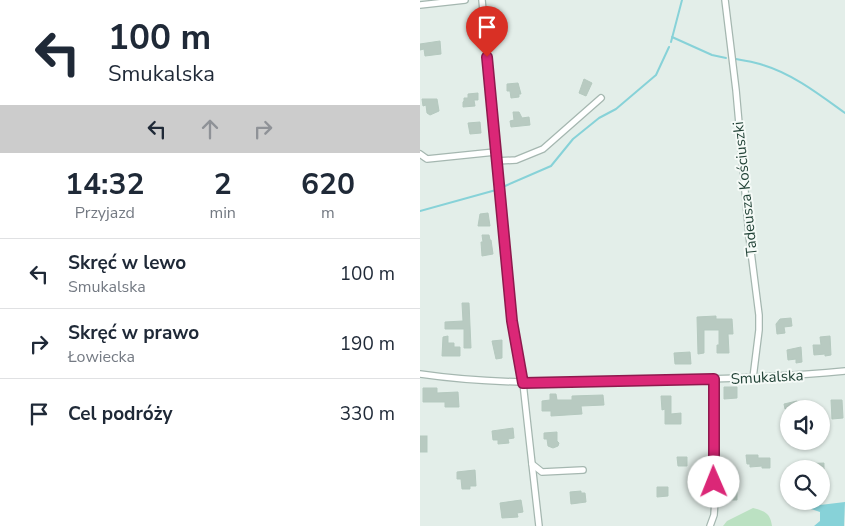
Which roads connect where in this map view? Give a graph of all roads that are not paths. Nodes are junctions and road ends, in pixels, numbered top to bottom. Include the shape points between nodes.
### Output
1 (464, 0) edge
2 (482, 0) edge
3 (725, 0) edge
4 (420, 5) edge
5 (601, 98) dead end
6 (495, 152) junction
7 (420, 154) edge
8 (496, 161) junction
9 (845, 372) edge
10 (420, 374) edge
11 (753, 378) junction
12 (714, 379) junction
13 (523, 383) junction
14 (532, 464) junction
15 (583, 470) dead end
16 (539, 526) edge
17 (710, 526) edge

1 - 4 street
2 - 6 street
3 - 11 street, Tadeusza Kościuszki via 759,315
5 - 8 street via 543,149 516,160
6 - 7 street via 428,159
6 - 8 street
8 - 13 street via 512,321
9 - 11 street, Smukalska
10 - 13 street, Smukalska
11 - 12 street, Smukalska
12 - 13 street, Smukalska
12 - 17 street via 715,500
13 - 14 street
14 - 15 street via 542,472
14 - 16 street

